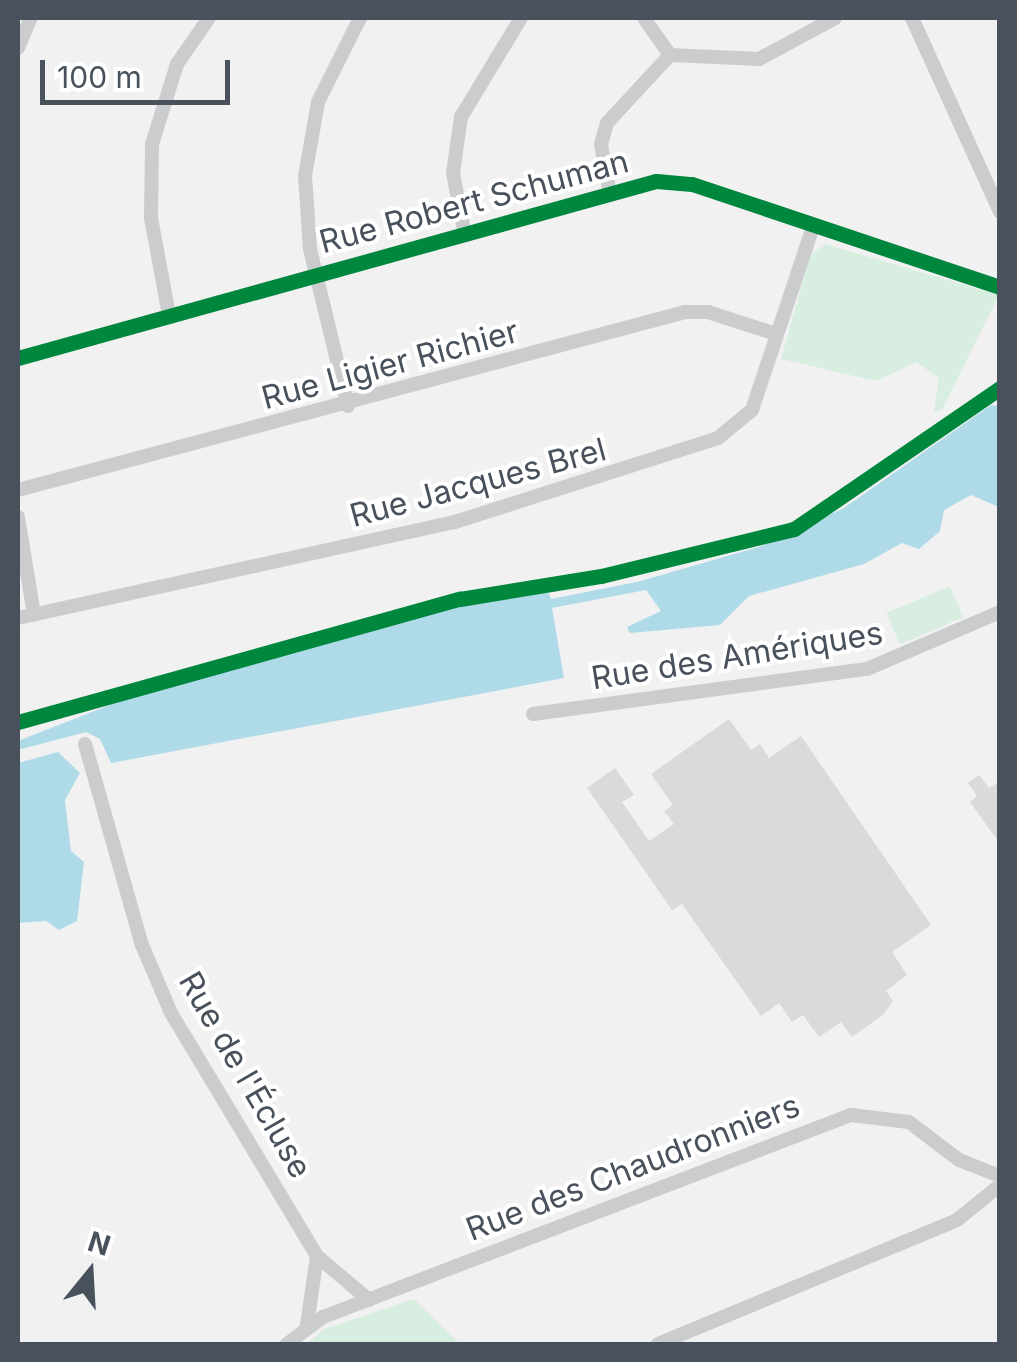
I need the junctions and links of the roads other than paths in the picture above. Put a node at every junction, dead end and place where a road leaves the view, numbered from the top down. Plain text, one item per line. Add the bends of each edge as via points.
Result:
1 (31, 18) edge
2 (209, 18) edge
3 (360, 18) edge
4 (522, 18) edge
5 (644, 18) edge
6 (834, 18) edge
7 (912, 18) edge
8 (18, 48) edge
9 (670, 55) junction
10 (610, 189) junction
11 (1000, 212) edge
12 (813, 228) junction
13 (464, 230) junction
14 (316, 274) junction
15 (1000, 287) edge
16 (169, 315) junction
17 (776, 334) junction
18 (18, 358) edge
19 (348, 406) junction
20 (18, 490) edge
21 (18, 517) edge
22 (1000, 612) edge
23 (34, 615) junction
24 (18, 618) edge
25 (533, 714) dead end
26 (86, 744) dead end
27 (998, 1182) edge
28 (317, 1256) junction
29 (369, 1300) junction
30 (307, 1324) junction
31 (287, 1344) edge
32 (658, 1344) edge

1 - 8 street
2 - 16 street via 178,64 152,144 151,218
3 - 14 street via 328,74 312,127 305,222
4 - 13 street via 461,117 453,173
5 - 9 street
6 - 9 street via 758,59
7 - 11 street
9 - 10 street via 607,123 601,144
10 - 12 street, Rue Robert Schuman via 692,184
10 - 13 street, Rue Robert Schuman
12 - 15 street, Rue Robert Schuman
12 - 17 street, Rue Jacques Brel
13 - 14 street, Rue Robert Schuman
14 - 16 street, Rue Robert Schuman
14 - 19 street
16 - 18 street, Rue Robert Schuman
17 - 19 street, Rue Ligier Richier via 708,312 684,312
17 - 23 street, Rue Jacques Brel via 752,410 718,438 454,522
19 - 20 street, Rue Ligier Richier
21 - 23 street
22 - 25 street, Rue des Amériques via 870,668
23 - 24 street, Rue Jacques Brel
26 - 28 street, Rue de l'Écluse via 142,945 171,1013
27 - 29 street, Rue des Chaudronniers via 908,1122 851,1116
27 - 32 street via 957,1220
28 - 29 street, Rue de l'Écluse
28 - 30 street
29 - 30 street, Rue des Chaudronniers
30 - 31 street, Rue des Chaudronniers

